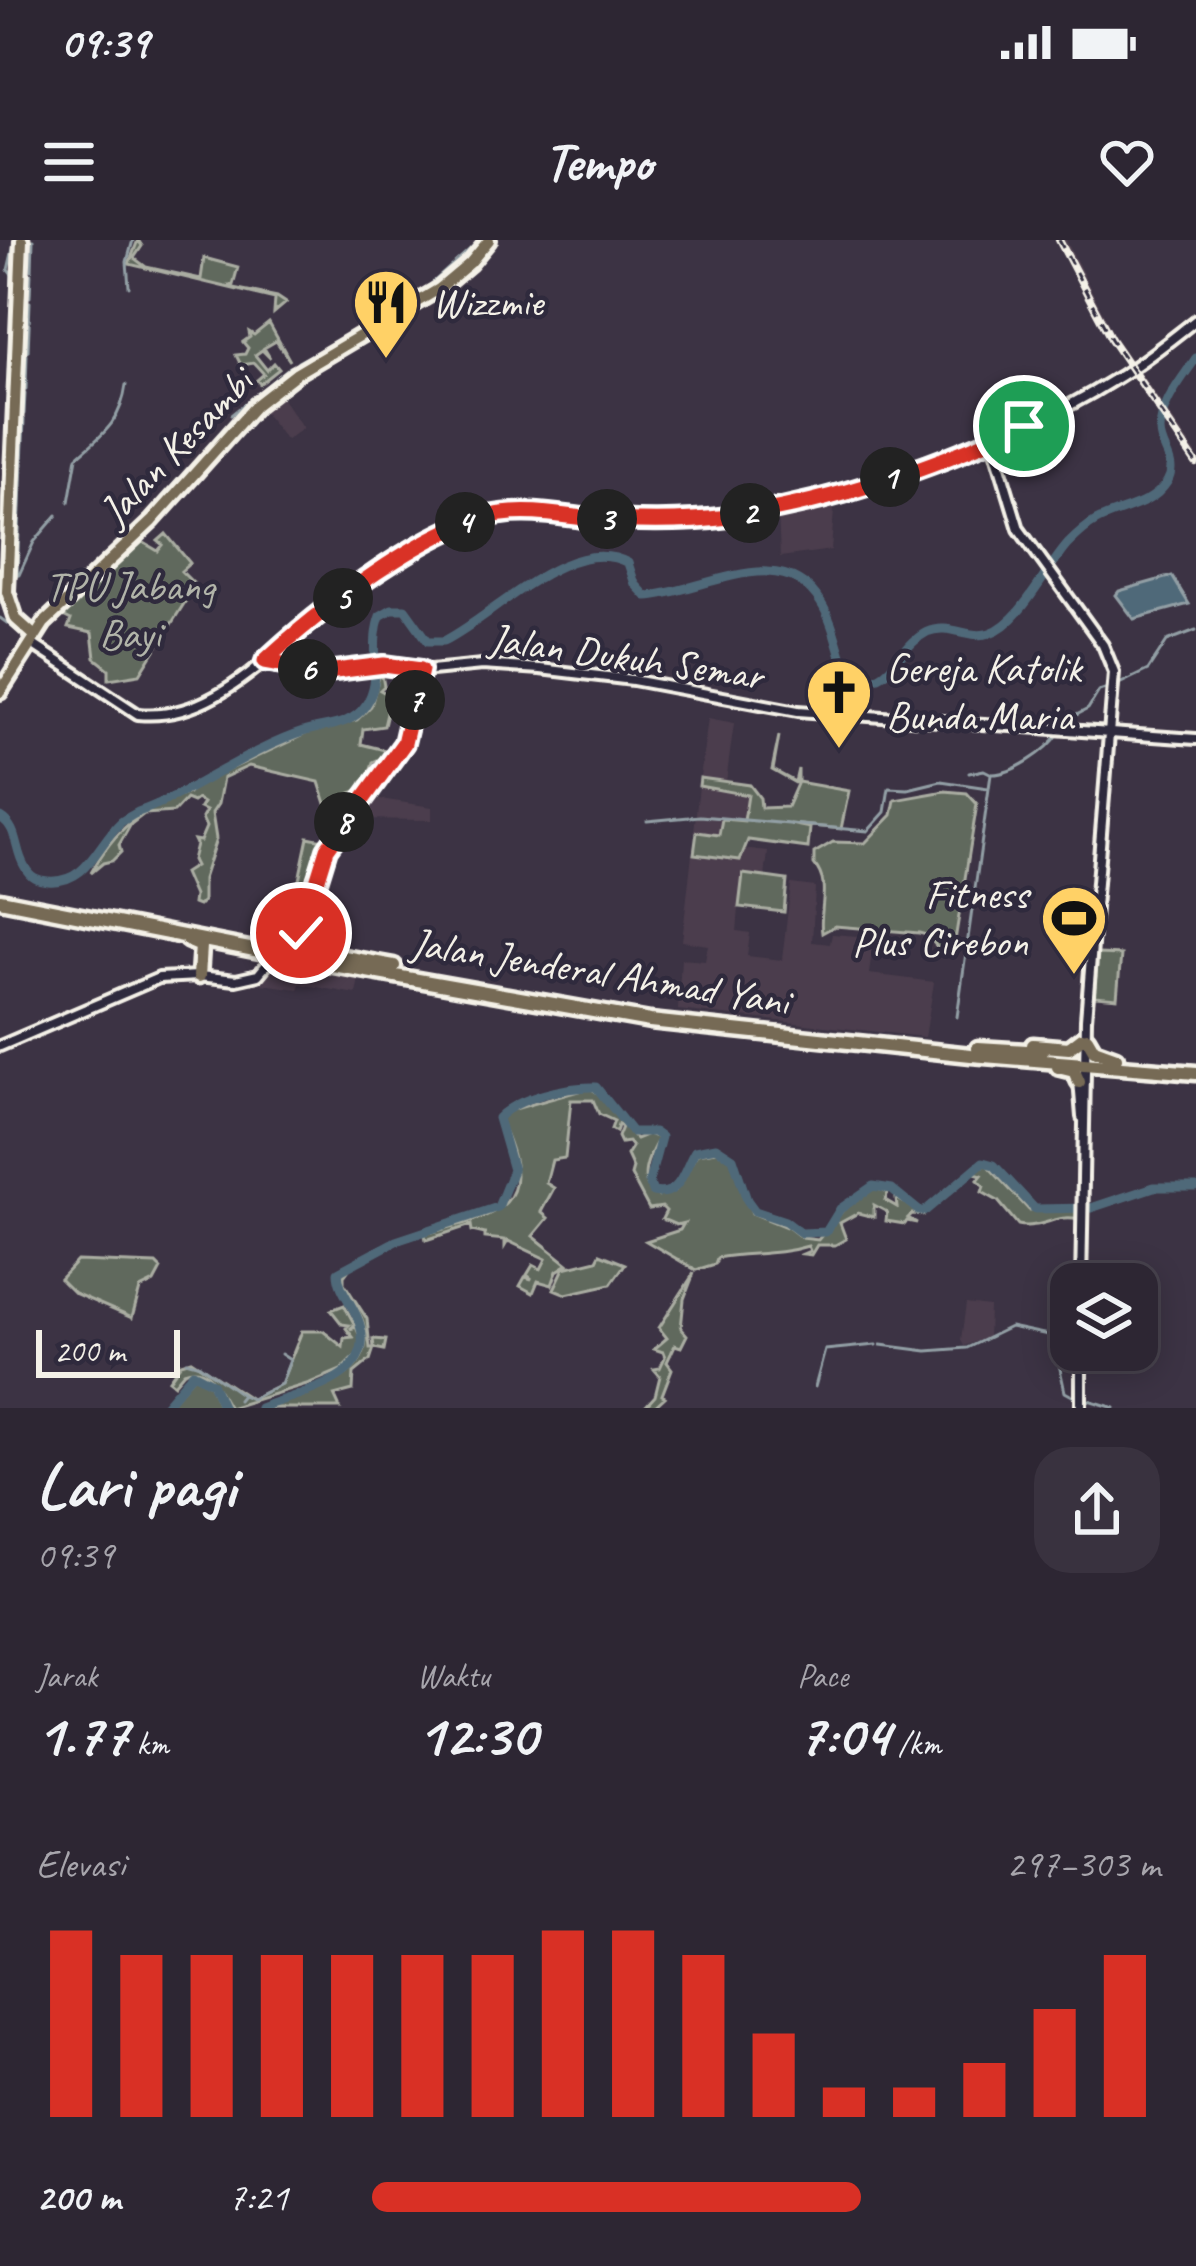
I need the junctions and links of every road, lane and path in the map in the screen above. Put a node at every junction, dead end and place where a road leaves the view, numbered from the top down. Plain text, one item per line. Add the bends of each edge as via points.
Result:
1 (25, 240) edge
2 (489, 240) edge
3 (1196, 320) edge
4 (992, 440) junction
5 (34, 636) junction
6 (265, 661) junction
7 (421, 670) junction
8 (0, 692) edge
9 (1110, 732) junction
10 (1196, 739) edge
11 (0, 896) edge
12 (150, 928) junction
13 (280, 949) junction
14 (199, 976) junction
15 (1084, 1038) junction
16 (0, 1046) edge
17 (996, 1049) junction
18 (1022, 1060) junction
19 (1083, 1060) junction
20 (1122, 1063) junction
21 (1196, 1069) edge
22 (1082, 1082) junction
23 (1082, 1263) edge

1 - 5 main road via 12,582 16,608
2 - 5 main road, Jalan Kesambi via 440,289 266,397
3 - 4 street via 1115,379
4 - 6 street via 850,490 730,517 636,521 535,512 471,520 347,595
4 - 9 street via 1010,508 1110,658
5 - 6 street via 113,700 146,715 204,702
5 - 8 main road, Jalan Kesambi
6 - 7 street, Jalan Dukuh Semar via 327,672
7 - 9 street, Jalan Dukuh Semar via 530,668 798,711
7 - 13 street via 404,743 327,849
9 - 10 street, Jalan Dukuh Semar
9 - 15 street
11 - 12 highway, Jalan Jenderal Ahmad Yani
11 - 13 highway, Jalan Jenderal Ahmad Yani
12 - 13 highway, Jalan Jenderal Ahmad Yani
12 - 14 highway via 200,944
13 - 14 street via 250,977
13 - 17 highway, Jalan Jenderal Ahmad Yani via 641,1011
13 - 18 highway, Jalan Jenderal Ahmad Yani via 650,1021
14 - 16 street via 155,980
15 - 17 highway via 1069,1048
15 - 19 street
15 - 20 highway
17 - 19 highway, Jalan Jenderal Ahmad Yani
18 - 19 highway, Jalan Jenderal Ahmad Yani
18 - 22 highway via 1068,1069
19 - 20 highway, Jalan Jenderal Ahmad Yani
19 - 22 street
20 - 21 highway, Jalan Jenderal Ahmad Yani
20 - 22 highway via 1118,1072 1094,1072
22 - 23 street

